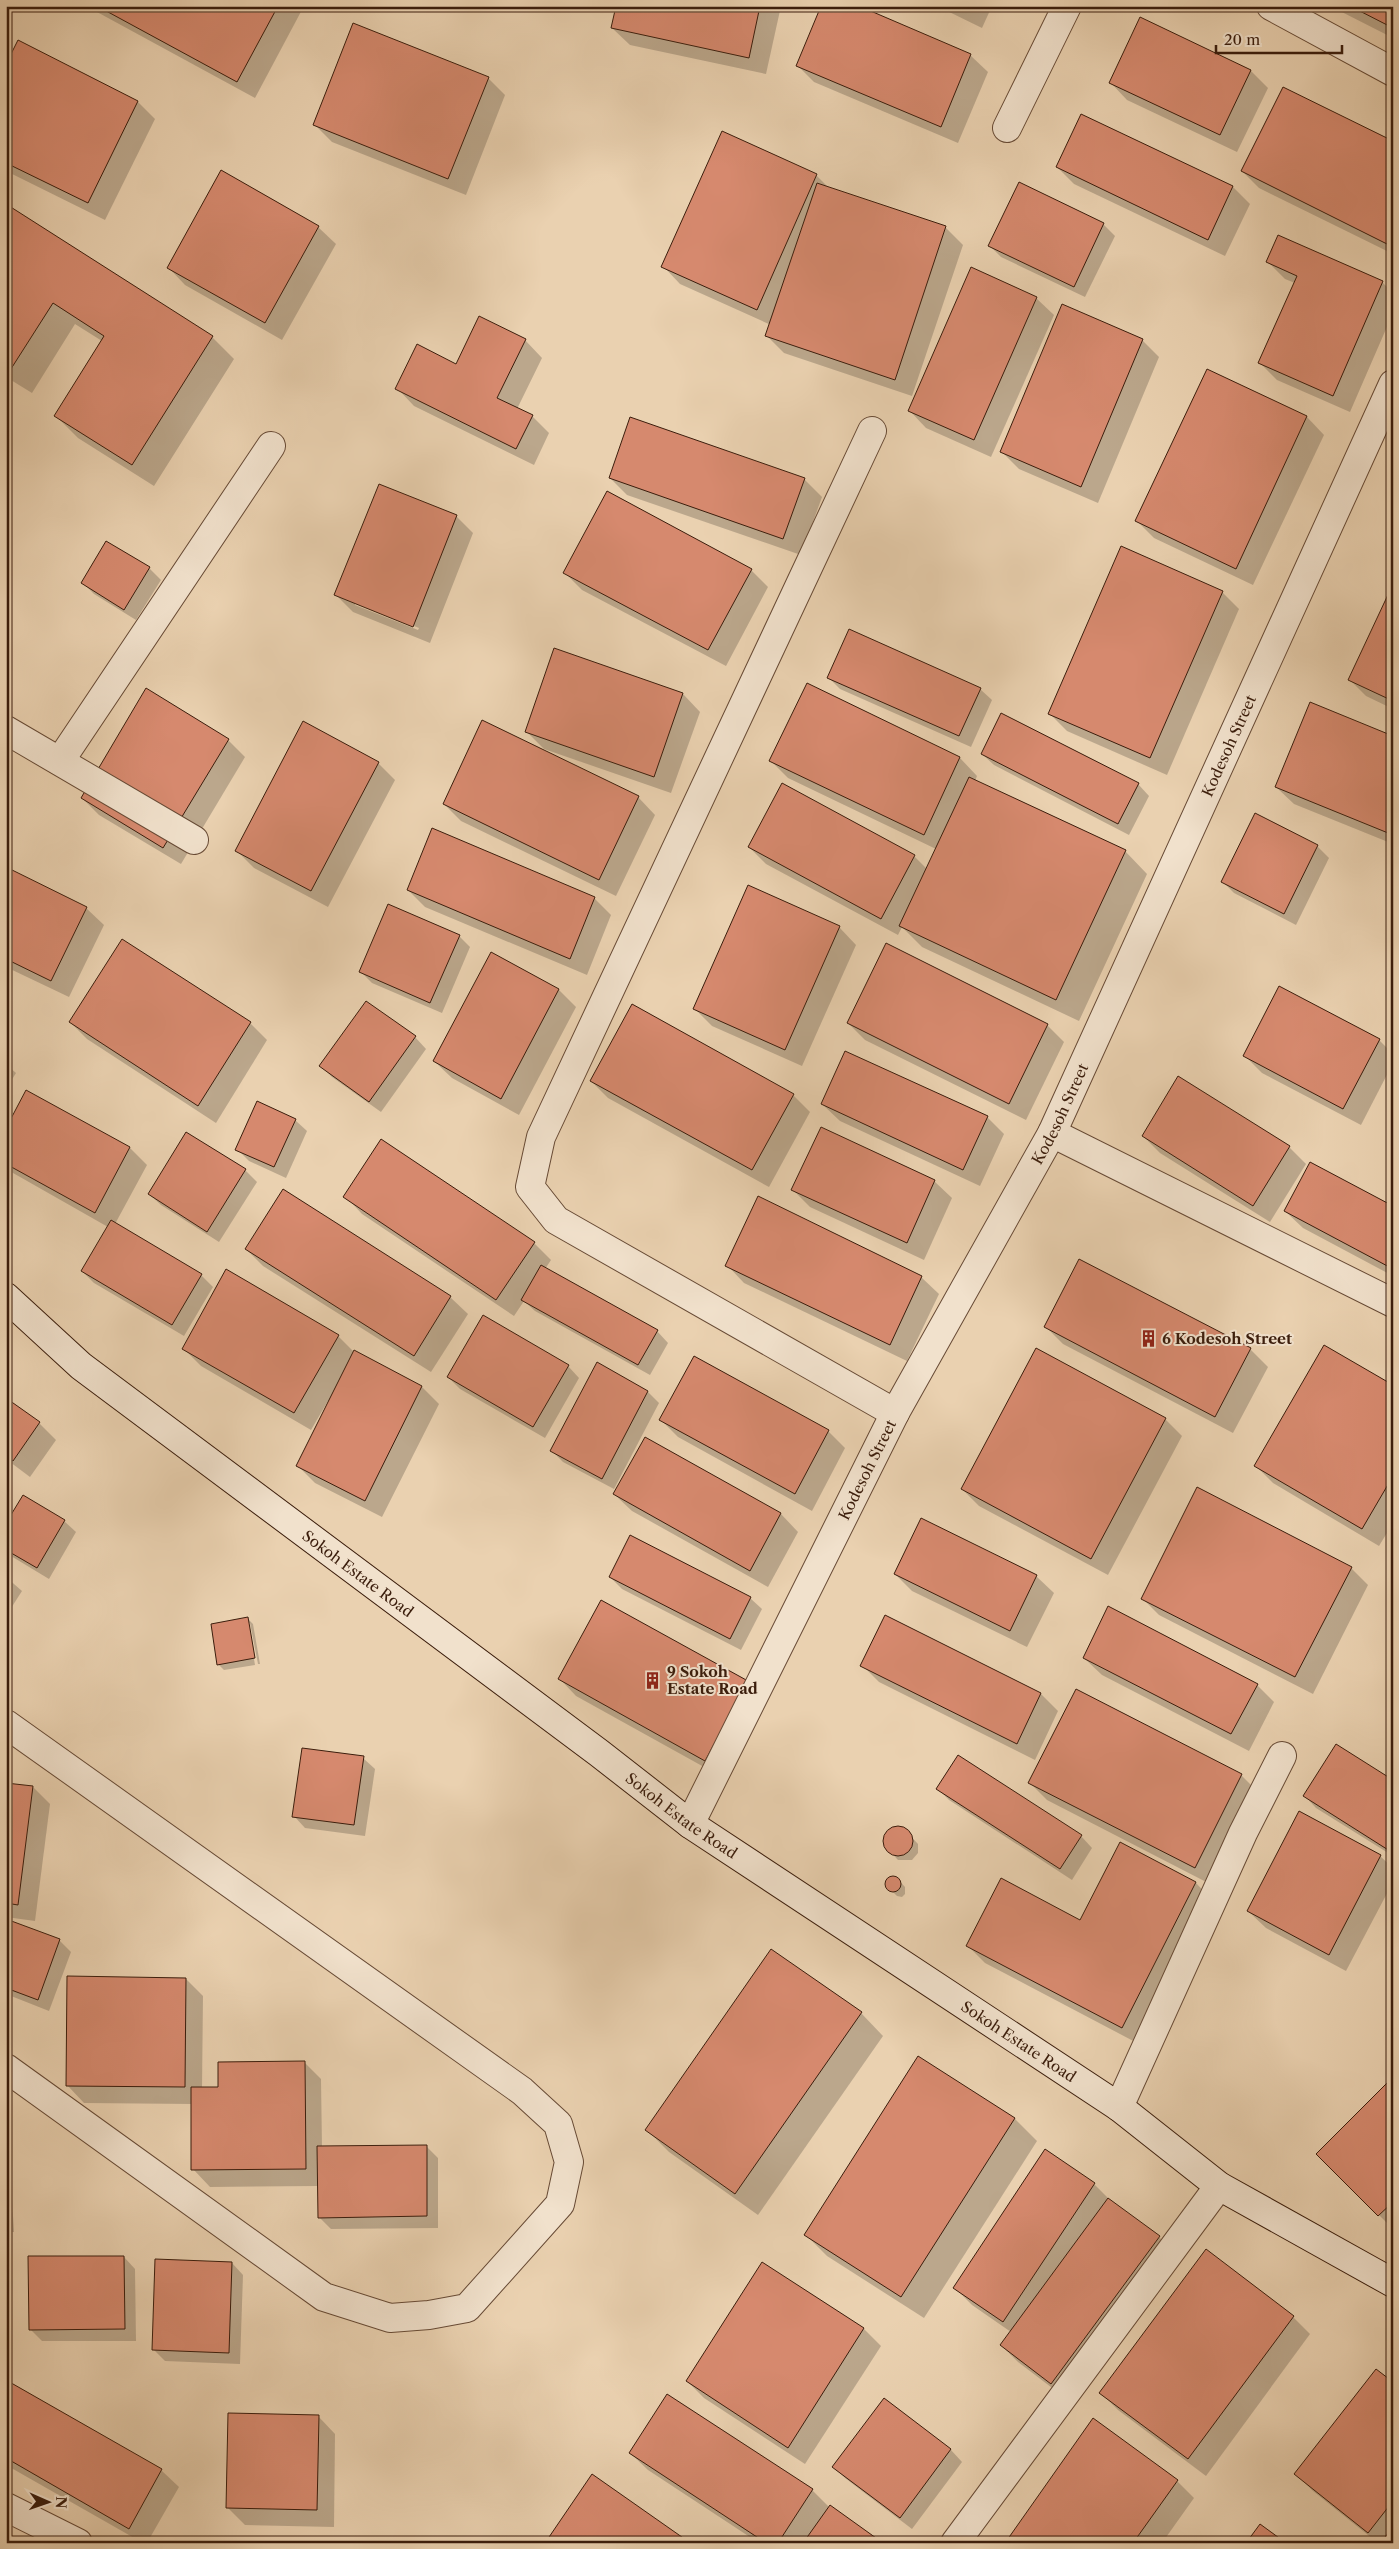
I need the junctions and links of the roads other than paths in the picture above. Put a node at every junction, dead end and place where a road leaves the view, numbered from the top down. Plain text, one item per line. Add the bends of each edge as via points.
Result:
1 (1067, 6) edge
2 (1271, 6) edge
3 (1393, 72) edge
4 (1007, 128) dead end
5 (1393, 384) edge
6 (872, 431) dead end
7 (271, 446) dead end
8 (6, 730) edge
9 (60, 761) junction
10 (194, 840) dead end
11 (1052, 1133) junction
12 (6, 1297) edge
13 (1393, 1303) edge
14 (895, 1413) junction
15 (6, 1724) edge
16 (1282, 1756) dead end
17 (690, 1824) junction
18 (6, 2068) edge
19 (1120, 2107) junction
20 (1219, 2186) junction
21 (1393, 2283) edge
22 (6, 2507) edge
23 (78, 2543) edge
24 (955, 2543) edge

1 - 4 street
2 - 3 street
5 - 11 street, Kodesoh Street
6 - 14 street via 541,1137 530,1187 556,1220
7 - 9 street
8 - 9 street
9 - 10 street
11 - 13 street
11 - 14 street, Kodesoh Street
12 - 17 street, Sokoh Estate Road via 81,1366
14 - 17 street, Kodesoh Street
15 - 18 street via 522,2091 558,2124 569,2162 560,2204 467,2308 390,2318 324,2297
16 - 19 street via 1243,1833
17 - 19 street, Sokoh Estate Road
19 - 20 street, Sokoh Estate Road
20 - 21 street, Sokoh Estate Road
20 - 24 street
22 - 23 street

